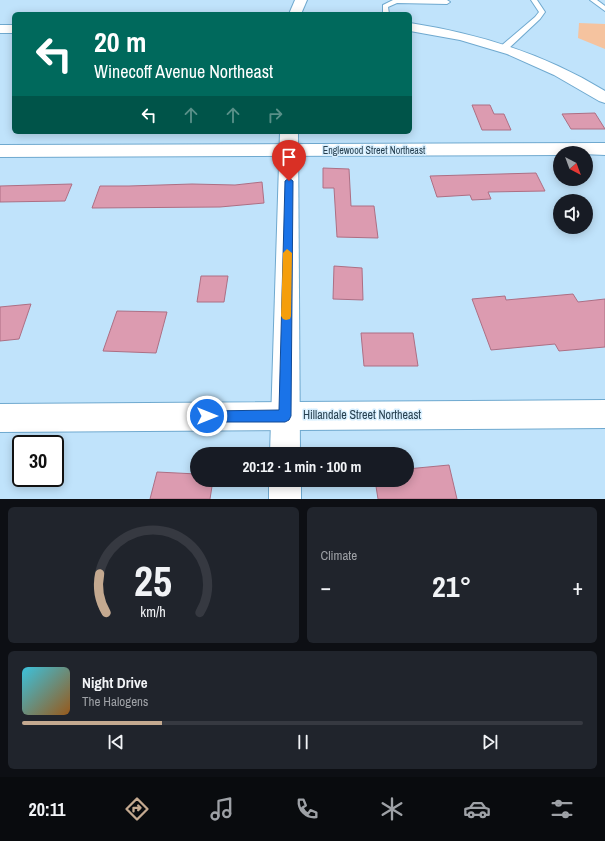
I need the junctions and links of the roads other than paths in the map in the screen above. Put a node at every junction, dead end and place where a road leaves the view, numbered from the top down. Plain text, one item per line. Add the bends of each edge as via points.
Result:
1 (301, 0) edge
2 (398, 0) edge
3 (410, 0) edge
4 (534, 0) edge
5 (593, 0) edge
6 (447, 2) dead end
7 (605, 9) edge
8 (296, 12) edge
9 (386, 12) edge
10 (412, 27) edge
11 (0, 29) edge
12 (12, 29) edge
13 (504, 48) junction
14 (605, 98) edge
15 (289, 141) edge
16 (605, 149) edge
17 (0, 151) edge
18 (605, 414) edge
19 (285, 416) junction
20 (0, 418) edge
21 (285, 447) edge
22 (285, 487) edge
23 (285, 499) edge

1 - 8 street
2 - 3 lane
2 - 9 lane via 385,6
3 - 6 lane
4 - 13 lane via 542,12
5 - 7 lane
10 - 13 street via 476,39
11 - 12 street
13 - 14 street via 570,76
15 - 16 street, Englewood Street Northeast
15 - 17 street, Englewood Street Northeast
15 - 19 street
18 - 19 street, Hillandale Street Northeast
19 - 20 street, Hillandale Street Northeast
19 - 21 street
22 - 23 street

